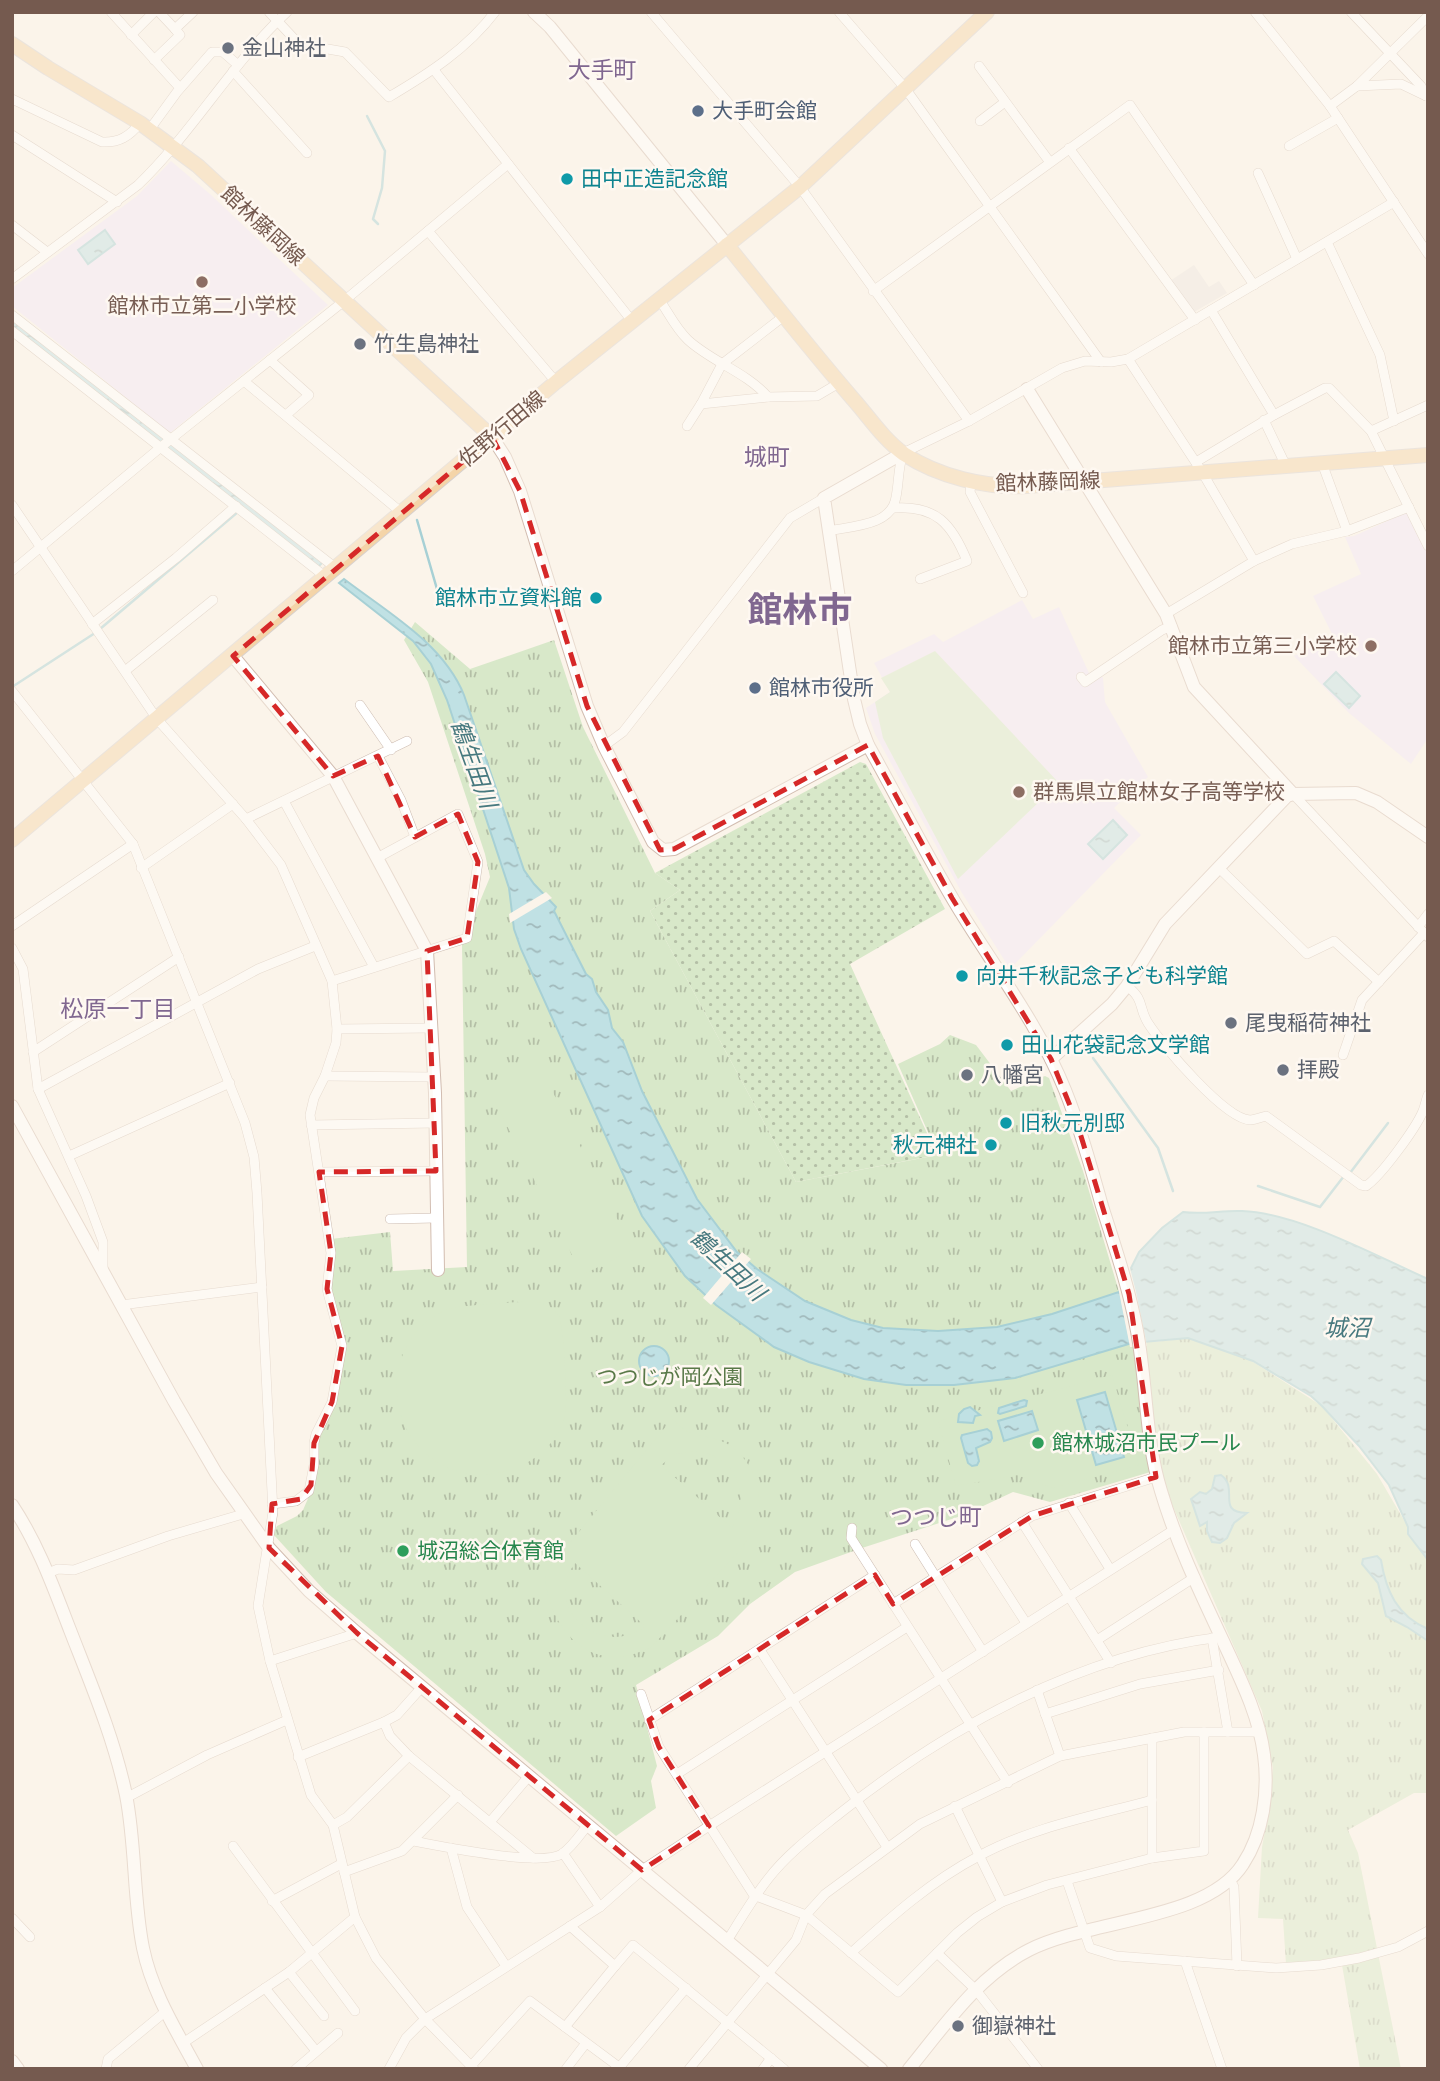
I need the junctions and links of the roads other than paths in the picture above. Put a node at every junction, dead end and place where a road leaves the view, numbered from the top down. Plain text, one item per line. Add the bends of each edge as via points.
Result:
1 (111, 12) edge
2 (154, 12) edge
3 (159, 12) edge
4 (193, 12) edge
5 (269, 12) edge
6 (287, 12) edge
7 (495, 12) edge
8 (651, 12) edge
9 (839, 12) edge
10 (987, 12) edge
11 (1255, 12) edge
12 (1351, 12) edge
13 (1424, 12) edge
14 (542, 14) edge
15 (1428, 16) edge
16 (277, 21) junction
17 (175, 29) junction
18 (131, 35) junction
19 (12, 44) edge
20 (1390, 52) junction
21 (154, 60) junction
22 (979, 66) dead end
23 (236, 68) junction
24 (434, 70) junction
25 (1357, 86) junction
26 (180, 88) junction
27 (905, 88) junction
28 (1427, 96) edge
29 (12, 99) edge
30 (1005, 102) junction
31 (1330, 106) junction
32 (1338, 118) junction
33 (980, 121) dead end
34 (145, 126) junction
35 (12, 135) edge
36 (173, 146) junction
37 (1289, 146) dead end
38 (1069, 148) junction
39 (307, 153) dead end
40 (1049, 161) junction
41 (508, 164) junction
42 (1258, 173) dead end
43 (800, 187) junction
44 (117, 202) junction
45 (1394, 202) junction
46 (990, 205) junction
47 (12, 225) edge
48 (428, 231) junction
49 (1327, 242) junction
50 (727, 245) junction
51 (47, 252) junction
52 (1428, 254) edge
53 (1297, 259) junction
54 (12, 279) edge
55 (1254, 285) junction
56 (873, 291) junction
57 (659, 299) junction
58 (344, 301) junction
59 (1211, 310) junction
60 (12, 315) edge
61 (784, 316) junction
62 (1195, 320) junction
63 (632, 321) junction
64 (12, 331) edge
65 (1128, 359) junction
66 (270, 360) junction
67 (1101, 362) junction
68 (722, 364) junction
69 (244, 381) junction
70 (556, 382) junction
71 (839, 383) junction
72 (1027, 388) junction
73 (768, 397) junction
74 (701, 404) junction
75 (1428, 405) edge
76 (286, 415) junction
77 (1274, 415) junction
78 (969, 421) junction
79 (1264, 421) junction
80 (1394, 421) junction
81 (687, 426) dead end
82 (1371, 431) junction
83 (492, 437) junction
84 (166, 443) junction
85 (903, 453) junction
86 (1428, 455) edge
87 (1384, 458) junction
88 (1322, 463) junction
89 (1286, 466) junction
90 (1199, 467) junction
91 (971, 481) junction
92 (1085, 481) junction
93 (824, 498) junction
94 (12, 505) edge
95 (236, 506) junction
96 (1409, 507) junction
97 (894, 508) junction
98 (402, 513) junction
99 (828, 531) junction
100 (1347, 531) junction
101 (1428, 546) edge
102 (41, 547) junction
103 (1254, 561) junction
104 (12, 571) edge
105 (332, 573) junction
106 (920, 579) dead end
107 (1023, 593) dead end
108 (213, 600) dead end
109 (1169, 620) junction
110 (92, 624) junction
111 (233, 656) junction
112 (125, 671) junction
113 (1081, 677) dead end
114 (12, 691) edge
115 (360, 705) dead end
116 (157, 719) junction
117 (407, 741) dead end
118 (868, 745) junction
119 (604, 746) junction
120 (391, 750) junction
121 (377, 757) junction
122 (333, 776) junction
123 (83, 780) junction
124 (1293, 794) junction
125 (285, 801) junction
126 (233, 804) junction
127 (246, 819) junction
128 (415, 837) junction
129 (1428, 838) edge
130 (12, 840) edge
131 (133, 844) junction
132 (377, 859) junction
133 (1218, 867) junction
134 (141, 868) junction
135 (1428, 914) edge
136 (12, 926) edge
137 (1423, 933) edge
138 (315, 946) junction
139 (12, 948) edge
140 (427, 951) junction
141 (179, 957) junction
142 (374, 967) junction
143 (332, 981) junction
144 (1379, 982) junction
145 (1127, 986) junction
146 (198, 1002) junction
147 (432, 1028) junction
148 (337, 1029) junction
149 (33, 1052) junction
150 (1343, 1055) dead end
151 (1051, 1059) junction
152 (325, 1076) junction
153 (434, 1077) junction
154 (230, 1083) junction
155 (38, 1088) junction
156 (1428, 1095) edge
157 (12, 1105) edge
158 (435, 1123) junction
159 (311, 1125) junction
160 (69, 1156) junction
161 (436, 1171) junction
162 (319, 1172) junction
163 (436, 1218) junction
164 (390, 1219) dead end
165 (103, 1270) junction
166 (438, 1270) dead end
167 (262, 1287) junction
168 (121, 1306) junction
169 (1156, 1476) junction
170 (1069, 1503) junction
171 (272, 1504) junction
172 (12, 1505) edge
173 (243, 1514) junction
174 (1021, 1522) junction
175 (852, 1528) dead end
176 (1174, 1529) junction
177 (915, 1544) dead end
178 (269, 1548) junction
179 (979, 1549) junction
180 (1110, 1569) junction
181 (48, 1573) junction
182 (875, 1575) junction
183 (936, 1577) junction
184 (1195, 1577) junction
185 (1069, 1595) junction
186 (893, 1604) junction
187 (1026, 1623) junction
188 (907, 1627) junction
189 (357, 1633) junction
190 (1217, 1638) junction
191 (1097, 1640) junction
192 (760, 1650) junction
193 (983, 1651) junction
194 (270, 1661) junction
195 (1111, 1663) junction
196 (1219, 1670) junction
197 (941, 1678) junction
198 (422, 1687) junction
199 (1037, 1690) junction
200 (641, 1694) dead end
201 (792, 1700) junction
202 (1045, 1714) junction
203 (287, 1720) junction
204 (649, 1720) junction
205 (384, 1722) junction
206 (971, 1725) junction
207 (1204, 1732) junction
208 (1228, 1732) junction
209 (1260, 1732) junction
210 (1152, 1738) junction
211 (825, 1751) junction
212 (409, 1756) junction
213 (1060, 1756) junction
214 (298, 1757) junction
215 (677, 1774) junction
216 (529, 1776) junction
217 (1008, 1783) junction
218 (458, 1795) junction
219 (127, 1798) junction
220 (856, 1800) junction
221 (1152, 1800) junction
222 (955, 1806) junction
223 (490, 1822) junction
224 (332, 1825) junction
225 (587, 1826) junction
226 (709, 1826) junction
227 (412, 1840) junction
228 (233, 1846) dead end
229 (887, 1847) junction
230 (451, 1848) junction
231 (563, 1853) junction
232 (979, 1855) junction
233 (533, 1858) junction
234 (1152, 1858) junction
235 (343, 1868) junction
236 (642, 1870) junction
237 (1067, 1881) junction
238 (1231, 1881) junction
239 (756, 1896) junction
240 (272, 1900) junction
241 (1002, 1902) junction
242 (600, 1907) junction
243 (806, 1915) junction
244 (355, 1917) junction
245 (12, 1918) edge
246 (570, 1926) junction
247 (1083, 1931) junction
248 (1428, 1931) edge
249 (30, 1937) dead end
250 (727, 1941) junction
251 (313, 1952) junction
252 (851, 1953) junction
253 (937, 1953) junction
254 (1185, 1961) junction
255 (506, 1966) junction
256 (615, 1966) junction
257 (1237, 1966) junction
258 (289, 1972) junction
259 (767, 1975) junction
260 (265, 1988) junction
261 (686, 1988) junction
262 (976, 1990) junction
263 (166, 2011) junction
264 (355, 2011) dead end
265 (324, 2016) dead end
266 (425, 2019) junction
267 (727, 2022) junction
268 (565, 2027) junction
269 (338, 2033) dead end
270 (183, 2043) junction
271 (586, 2043) junction
272 (316, 2051) junction
273 (771, 2058) junction
274 (12, 2061) edge
275 (472, 2067) edge
276 (618, 2068) edge
277 (18, 2069) edge
278 (106, 2069) edge
279 (197, 2069) edge
280 (296, 2069) edge
281 (389, 2069) edge
282 (566, 2069) edge
283 (689, 2069) edge
284 (763, 2069) edge
285 (784, 2069) edge
286 (881, 2069) edge
287 (909, 2069) edge
288 (1038, 2069) edge
289 (1222, 2069) edge

1 - 18 street
2 - 18 street
3 - 17 street
4 - 17 street
5 - 16 street
6 - 16 street
7 - 24 street
8 - 43 street
9 - 27 street
10 - 27 main road, 佐野行田線
11 - 31 street
12 - 20 street
13 - 15 street
14 - 50 street
15 - 20 street
16 - 23 street
16 - 24 street via 299,44 345,52 389,97
17 - 21 street via 180,35
18 - 21 street
19 - 34 main road, 館林藤岡線
20 - 25 street
20 - 28 street
21 - 26 street
22 - 30 street
23 - 26 street via 223,52 212,52
23 - 36 street
23 - 39 street
24 - 41 street
25 - 28 street via 1401,84
25 - 31 street
26 - 34 street
27 - 43 main road, 佐野行田線
27 - 46 street
29 - 34 street via 102,142 130,136
30 - 33 street
30 - 40 street
31 - 32 street
32 - 37 street
32 - 45 street
34 - 36 main road, 館林藤岡線
35 - 44 street
36 - 44 street
36 - 58 main road, 館林藤岡線
38 - 40 street
38 - 55 street via 1130,105
38 - 62 street
40 - 46 street
41 - 48 street
41 - 63 street
42 - 53 street
43 - 50 main road, 佐野行田線
43 - 56 street
44 - 51 street
45 - 49 street
45 - 52 street
46 - 56 street
46 - 67 street
47 - 51 street
48 - 58 street
48 - 70 street
49 - 53 street
49 - 80 street via 1380,355
50 - 57 main road, 佐野行田線
50 - 61 main road, 館林藤岡線
51 - 54 street
53 - 55 street
55 - 59 street
56 - 78 street
57 - 63 main road, 佐野行田線
57 - 68 street via 686,339
58 - 66 street
58 - 83 main road, 館林藤岡線
59 - 62 street
59 - 77 street
60 - 84 street
61 - 68 street
61 - 71 main road, 館林藤岡線
62 - 65 street
63 - 70 main road, 佐野行田線
64 - 84 street
65 - 67 street
65 - 90 street
66 - 69 street
66 - 76 street via 309,395
67 - 72 street via 1075,362
68 - 73 street
68 - 74 street
69 - 76 street
69 - 84 street
70 - 83 main road, 佐野行田線
71 - 73 street via 817,396
71 - 85 main road, 館林藤岡線
72 - 78 street
72 - 92 street
73 - 74 street
74 - 81 street
75 - 80 street
76 - 98 street
77 - 79 street
77 - 82 street via 1329,388
78 - 85 street
79 - 89 street
79 - 90 street
80 - 82 street
82 - 87 street
83 - 98 main road, 佐野行田線
83 - 119 street via 520,491 583,694
84 - 95 street
84 - 102 street
84 - 105 street
85 - 91 main road, 館林藤岡線
85 - 93 street
85 - 97 street
86 - 87 main road, 館林藤岡線
87 - 88 main road, 館林藤岡線
87 - 96 street
88 - 89 main road, 館林藤岡線
88 - 100 street
89 - 90 main road, 館林藤岡線
90 - 92 main road, 館林藤岡線
90 - 103 street
91 - 92 main road, 館林藤岡線 via 1004,487
91 - 107 street via 970,492
92 - 109 street
93 - 99 street
93 - 119 street via 790,518 623,732
94 - 102 street
95 - 105 street
95 - 110 street
96 - 100 street
96 - 101 street
97 - 99 street via 878,520
97 - 106 street via 910,507 935,515 951,528 967,561
98 - 105 main road, 佐野行田線
99 - 118 street via 854,699
100 - 103 street via 1292,544
102 - 104 street
102 - 110 street
103 - 109 street
105 - 111 main road, 佐野行田線
108 - 112 street
109 - 113 street via 1162,630 1085,682
109 - 124 street via 1194,687
110 - 112 street
111 - 116 main road, 佐野行田線
111 - 122 street
112 - 116 street
114 - 123 street
115 - 120 street
116 - 123 main road, 佐野行田線
116 - 126 street
117 - 120 street
118 - 119 street via 669,851 653,842
118 - 151 street via 952,898
120 - 121 street
121 - 122 street
121 - 128 street
122 - 125 street
122 - 132 street
123 - 130 main road, 佐野行田線
123 - 131 street
124 - 129 street via 1356,793
124 - 133 street
124 - 137 street
125 - 127 street
125 - 142 street
126 - 127 street
126 - 134 street
127 - 138 street via 281,865
128 - 132 street
128 - 140 street via 458,814 478,862 467,938
131 - 134 street
131 - 136 street
132 - 140 street
133 - 144 street via 1307,954 1334,941
133 - 145 street via 1165,924
134 - 141 street
135 - 137 street
137 - 144 street
138 - 143 street
138 - 146 street via 258,969
139 - 149 street via 23,969
140 - 142 street
140 - 147 street
141 - 146 street
141 - 149 street
142 - 143 street
143 - 148 street
144 - 150 street via 1362,1000
145 - 151 street
145 - 156 street via 1137,994 1146,1020 1161,1041 1229,1112 1250,1120 1266,1116 1361,1185 1371,1183 1392,1158 1423,1111
146 - 154 street
146 - 155 street
147 - 148 street
147 - 153 street
148 - 152 street
149 - 155 street
151 - 169 street via 1077,1123 1137,1332
152 - 153 street
152 - 159 street via 314,1098
153 - 158 street
154 - 160 street
154 - 167 street via 254,1157
155 - 160 street
157 - 165 street
158 - 159 street
158 - 161 street
159 - 162 street
160 - 165 street via 103,1242
161 - 162 street
161 - 163 street
162 - 171 street via 331,1253 327,1289 342,1346 332,1402 314,1443 309,1490 296,1501
163 - 164 street
163 - 166 street
165 - 168 street
167 - 168 street
167 - 171 street
168 - 173 street
169 - 170 street
169 - 176 street
170 - 174 street
170 - 180 street
171 - 178 street
172 - 181 street
173 - 178 street
173 - 181 street via 74,1570
174 - 179 street
174 - 185 street
175 - 182 street via 851,1538
176 - 180 street
176 - 184 street
177 - 183 street
178 - 189 street
178 - 194 street via 258,1606
179 - 183 street
179 - 187 street
180 - 185 street
181 - 219 street via 102,1714
182 - 186 street
182 - 192 street
183 - 186 street
183 - 193 street
184 - 190 street
184 - 191 street
185 - 187 street
185 - 191 street
186 - 188 street
187 - 193 street
188 - 197 street
188 - 201 street
189 - 194 street
189 - 198 street
190 - 195 street via 1157,1648
190 - 196 street
190 - 209 street via 1246,1691
191 - 195 street
192 - 201 street
192 - 204 street
193 - 197 street
194 - 203 street
195 - 199 street
196 - 202 street via 1140,1684
196 - 208 street
197 - 206 street
197 - 211 street
198 - 205 street via 397,1715
198 - 216 street
199 - 202 street
199 - 206 street
200 - 204 street
201 - 211 street
201 - 215 street
202 - 213 street
203 - 214 street
203 - 219 street
204 - 215 street
205 - 212 street
205 - 214 street
206 - 217 street
206 - 220 street
207 - 208 street
207 - 210 street
207 - 234 street via 1204,1852
208 - 209 street
209 - 238 street via 1266,1777 1262,1816 1253,1848
210 - 213 street
210 - 221 street
211 - 220 street
211 - 226 street
212 - 218 street
212 - 224 street via 347,1817
213 - 217 street
214 - 224 street via 311,1795
215 - 226 street
216 - 223 street
216 - 225 street
217 - 222 street
218 - 223 street
218 - 227 street
219 - 263 street via 143,1950
220 - 229 street
220 - 239 street via 806,1841
221 - 232 street via 1058,1825
221 - 234 street
222 - 229 street
222 - 232 street
223 - 233 street
224 - 235 street
225 - 231 street
225 - 236 street
226 - 236 street
226 - 239 street
227 - 230 street
227 - 235 street via 402,1850
228 - 240 street
229 - 243 street via 825,1894
230 - 233 street
230 - 255 street via 467,1907
231 - 233 street
231 - 242 street
232 - 241 street
232 - 252 street via 917,1896
234 - 237 street
235 - 240 street
235 - 244 street
236 - 242 street
236 - 250 street
237 - 241 street
237 - 247 street
238 - 247 street via 1211,1895 1178,1907
238 - 257 street
239 - 243 street
239 - 250 street
240 - 251 street
241 - 253 street via 977,1917
242 - 246 street
243 - 252 street
243 - 259 street via 796,1940
244 - 251 street
244 - 266 street via 376,1958
245 - 249 street
246 - 255 street
246 - 256 street
247 - 254 street via 1090,1948 1116,1956
247 - 262 street via 1027,1951
248 - 257 street via 1398,1947 1321,1965
250 - 259 street
251 - 258 street
251 - 264 street
252 - 253 street via 898,1993
253 - 262 street
254 - 257 street
254 - 289 street
255 - 266 street
256 - 261 street via 634,1945
256 - 268 street
258 - 260 street
258 - 265 street
259 - 267 street
259 - 286 street
260 - 270 street
260 - 272 street
261 - 267 street
261 - 276 street
262 - 287 street
262 - 288 street
263 - 270 street
263 - 278 street via 107,2059
266 - 275 street
266 - 281 street via 406,2038
267 - 273 street
267 - 283 street
268 - 271 street
268 - 275 street via 530,2001
269 - 272 street
270 - 279 street
271 - 276 street
271 - 282 street
272 - 280 street
273 - 284 street
273 - 285 street
274 - 277 street

